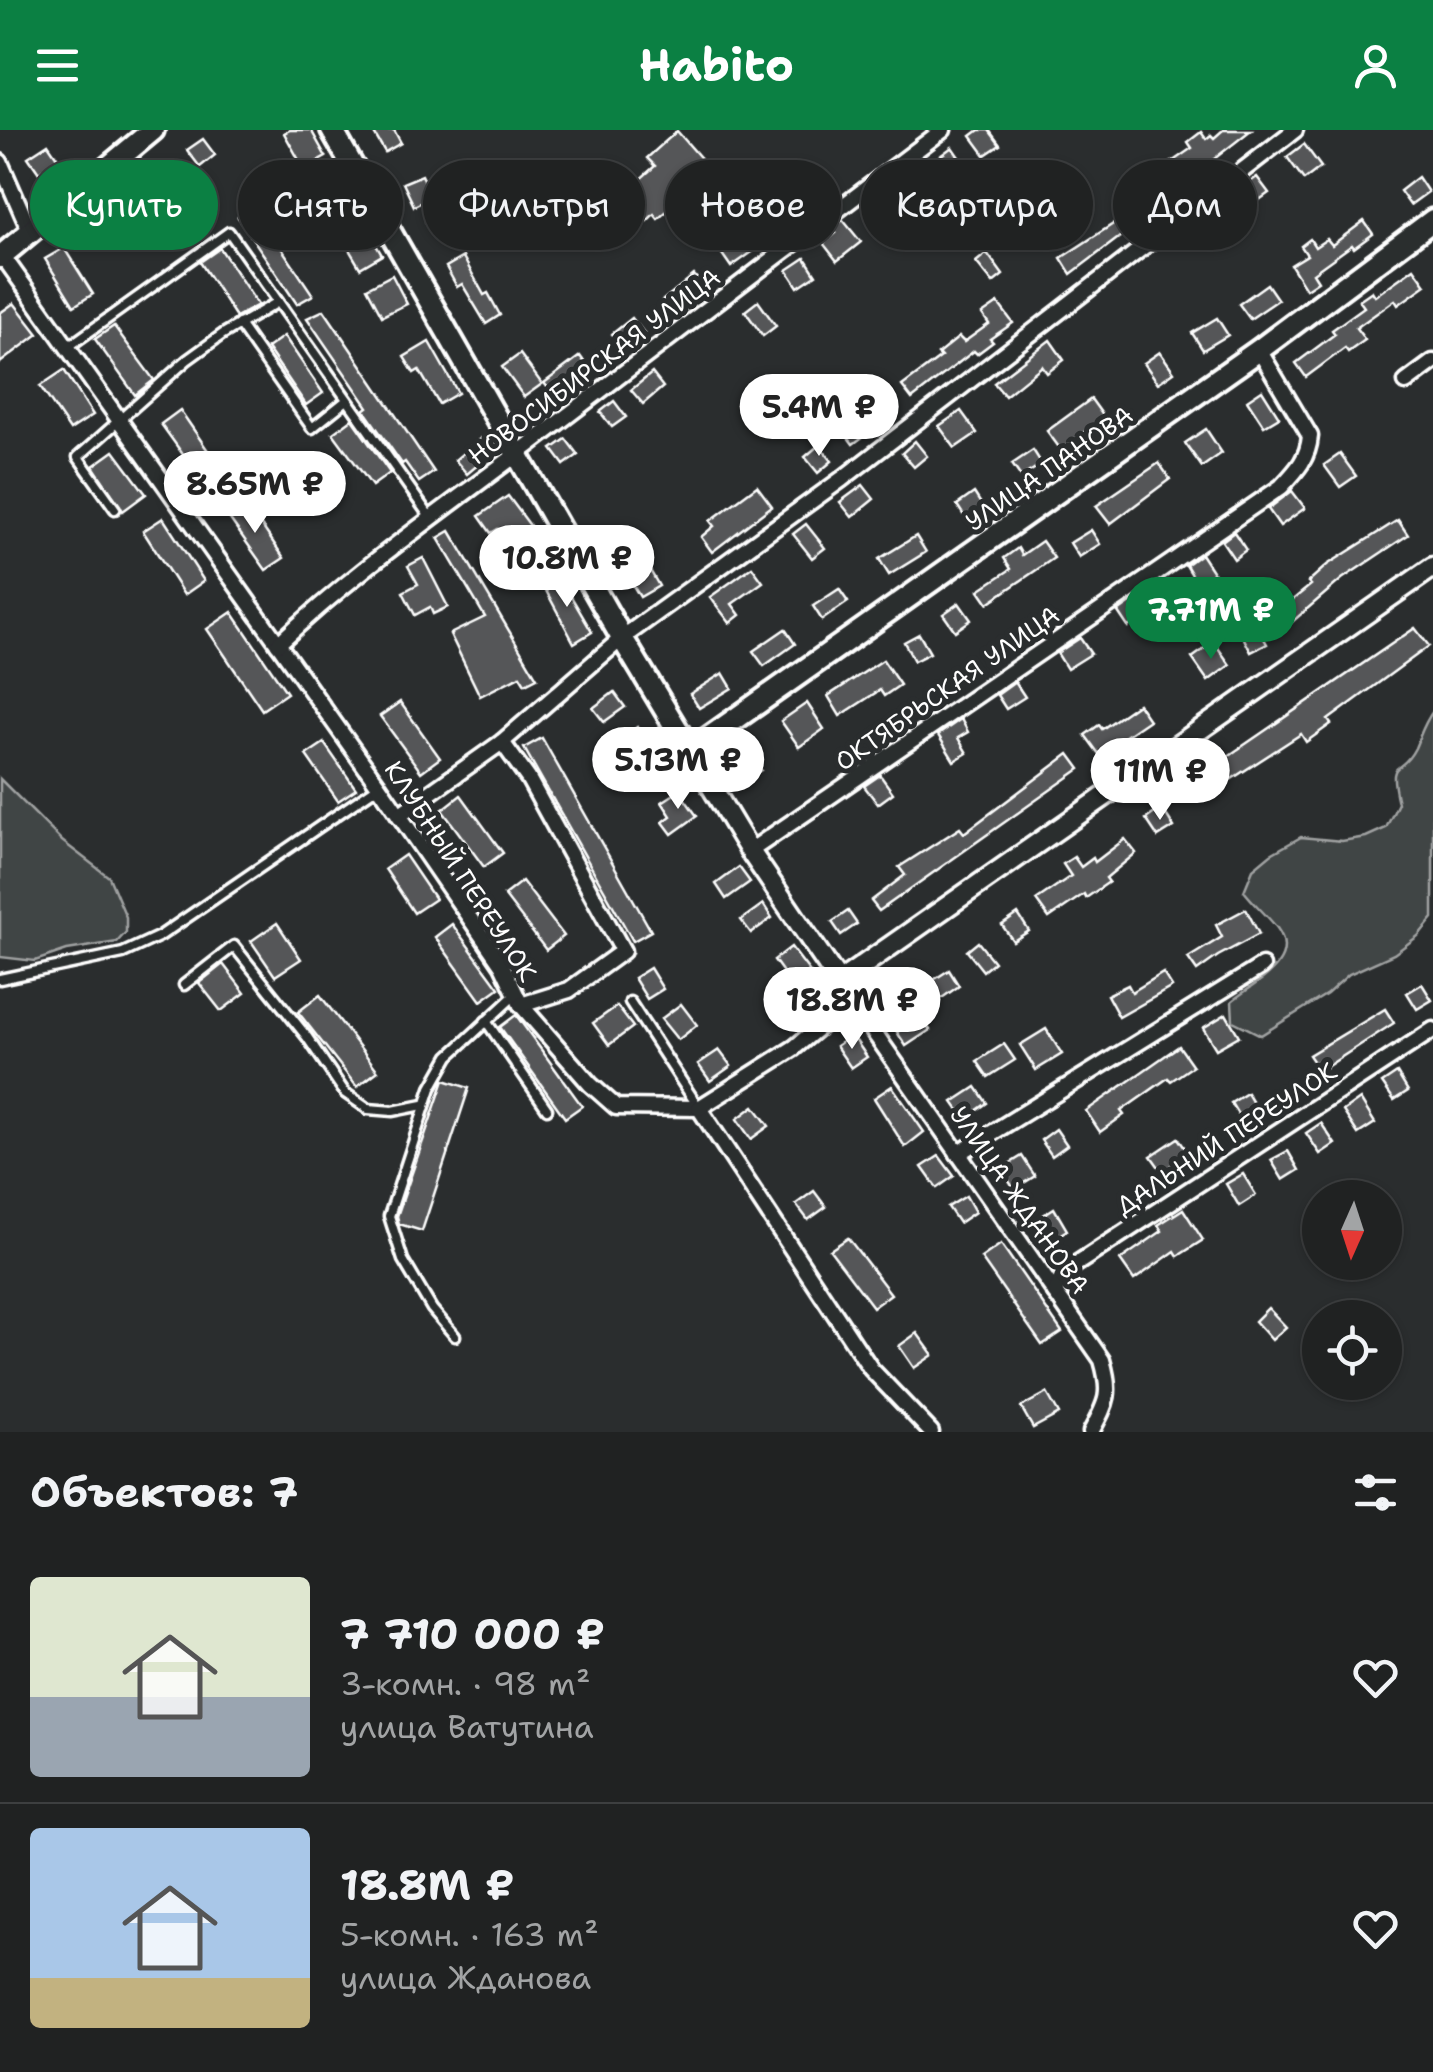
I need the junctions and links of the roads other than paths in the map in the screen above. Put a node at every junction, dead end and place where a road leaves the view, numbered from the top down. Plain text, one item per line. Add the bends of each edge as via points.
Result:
1 (153, 130) edge
2 (332, 130) edge
3 (943, 130) edge
4 (1294, 130) edge
5 (116, 160) edge
6 (0, 162) edge
7 (1433, 220) edge
8 (30, 230) joint
9 (1, 256) edge
10 (278, 302) junction
11 (240, 324) junction
12 (68, 347) junction
13 (1259, 350) junction
14 (1433, 362) edge
15 (1406, 382) dead end
16 (347, 400) junction
17 (121, 422) junction
18 (518, 454) junction
19 (114, 509) dead end
20 (430, 518) junction
21 (1433, 568) edge
22 (622, 638) junction
23 (278, 644) junction
24 (502, 742) junction
25 (690, 751) junction
26 (379, 786) junction
27 (399, 816) junction
28 (750, 851) junction
29 (1262, 966) dead end
30 (0, 979) edge
31 (839, 982) junction
32 (184, 984) dead end
33 (518, 1000) junction
34 (850, 1001) junction
35 (630, 1002) dead end
36 (486, 1021) junction
37 (1433, 1030) edge
38 (423, 1105) junction
39 (699, 1108) junction
40 (547, 1109) dead end
41 (958, 1154) junction
42 (1034, 1265) junction
43 (1064, 1272) junction
44 (1055, 1293) junction
45 (455, 1336) dead end
46 (931, 1432) edge
47 (1091, 1432) edge

1 - 5 main road
2 - 18 main road, УЛИЦА ЖДАНОВА
3 - 18 street, НОВОСИБИРСКАЯ УЛИЦА
4 - 22 street via 842,480
6 - 8 street
7 - 13 main road, УЛИЦА ПАНОВА
8 - 9 main road
9 - 12 street, КЛУБНЫЙ ПЕРЕУЛОК
10 - 11 lane
10 - 12 lane via 229,232
10 - 16 lane
11 - 16 lane via 312,428
11 - 17 lane via 187,360
12 - 17 street, КЛУБНЫЙ ПЕРЕУЛОК
13 - 25 main road, УЛИЦА ПАНОВА
13 - 28 street, ОКТЯБРЬСКАЯ УЛИЦА via 1310,436 1300,468 1282,486
14 - 15 street
16 - 20 lane
17 - 19 lane via 78,457
17 - 23 street, КЛУБНЫЙ ПЕРЕУЛОК
18 - 20 street, НОВОСИБИРСКАЯ УЛИЦА
18 - 22 main road, УЛИЦА ЖДАНОВА
20 - 23 street, НОВОСИБИРСКАЯ УЛИЦА
21 - 31 street
22 - 24 street
22 - 25 main road, УЛИЦА ЖДАНОВА
23 - 26 street, КЛУБНЫЙ ПЕРЕУЛОК
24 - 27 street
24 - 33 street via 623,950 569,990
25 - 28 street, УЛИЦА ЖДАНОВА
26 - 27 street, КЛУБНЫЙ ПЕРЕУЛОК
26 - 30 lane via 160,936 123,953
27 - 33 street, КЛУБНЫЙ ПЕРЕУЛОК via 502,965
28 - 31 street, УЛИЦА ЖДАНОВА
29 - 41 street
31 - 34 street, УЛИЦА ЖДАНОВА
32 - 38 lane via 234,946 346,1093 368,1110
33 - 36 lane
33 - 39 street, КЛУБНЫЙ ПЕРЕУЛОК via 616,1107
34 - 39 street via 794,1048
34 - 41 street, УЛИЦА ЖДАНОВА
35 - 39 lane
36 - 38 lane via 449,1056
36 - 40 lane
37 - 43 street, ДАЛЬНИЙ ПЕРЕУЛОК
38 - 45 lane via 389,1216 403,1260
39 - 46 street via 871,1369
41 - 42 street, УЛИЦА ЖДАНОВА
42 - 43 street
42 - 44 street, УЛИЦА ЖДАНОВА
43 - 44 street
44 - 47 street, УЛИЦА ЖДАНОВА via 1102,1360 1108,1380 1108,1400

